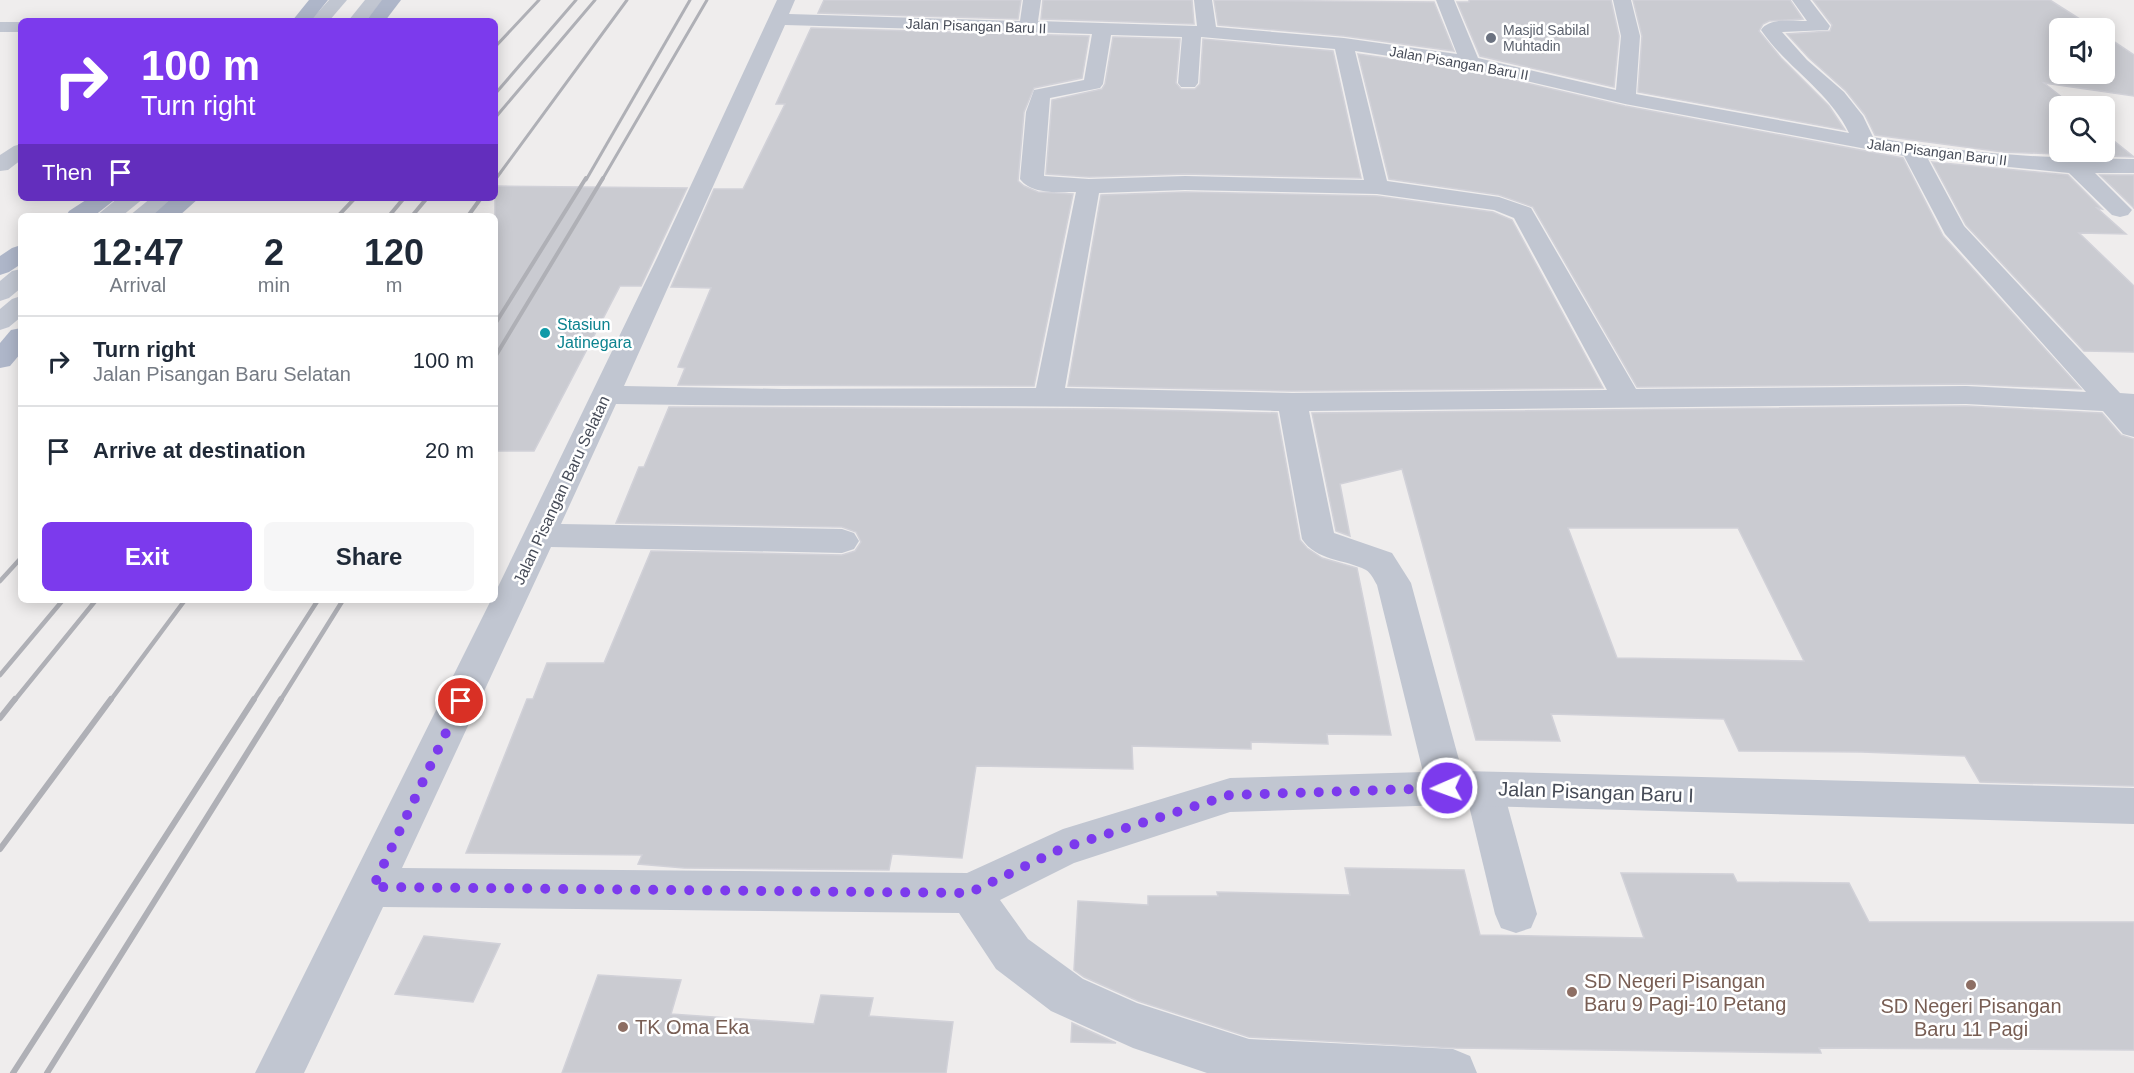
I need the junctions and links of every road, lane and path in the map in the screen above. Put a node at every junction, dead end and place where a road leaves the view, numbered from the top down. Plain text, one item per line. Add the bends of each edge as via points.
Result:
1 (319, 0) edge
2 (338, 0) edge
3 (374, 0) edge
4 (392, 0) edge
5 (1032, 0) edge
6 (1203, 0) edge
7 (1445, 0) edge
8 (1622, 0) edge
9 (1801, 0) edge
10 (898, 1) edge
11 (782, 9) edge
12 (304, 18) edge
13 (322, 18) edge
14 (359, 18) edge
15 (377, 18) edge
16 (891, 23) junction
17 (0, 27) edge
18 (18, 27) edge
19 (1028, 28) junction
20 (1102, 30) junction
21 (1199, 32) junction
22 (1344, 44) junction
23 (1470, 62) junction
24 (1188, 83) dead end
25 (1625, 98) junction
26 (1865, 143) junction
27 (1912, 151) junction
28 (18, 152) edge
29 (0, 165) edge
30 (2075, 166) junction
31 (2134, 166) edge
32 (1089, 186) junction
33 (1377, 187) junction
34 (100, 201) edge
35 (129, 201) edge
36 (162, 201) edge
37 (183, 201) edge
38 (2120, 210) dead end
39 (82, 213) edge
40 (111, 213) edge
41 (144, 213) edge
42 (168, 213) edge
43 (18, 255) edge
44 (0, 267) edge
45 (18, 278) edge
46 (0, 293) edge
47 (18, 307) edge
48 (0, 322) edge
49 (18, 339) edge
50 (0, 360) edge
51 (606, 395) junction
52 (1049, 397) junction
53 (1626, 397) junction
54 (1292, 402) junction
55 (2122, 403) edge
56 (2134, 427) edge
57 (539, 535) junction
58 (842, 541) dead end
59 (1465, 788) junction
60 (2134, 806) edge
61 (373, 887) junction
62 (969, 893) junction
63 (1516, 914) dead end
64 (279, 1073) edge
65 (1453, 1073) edge

1 - 12 main road
2 - 13 lane
3 - 14 lane
4 - 15 main road
5 - 19 street
6 - 21 street
7 - 23 street
8 - 25 street via 1630,18 1632,59
9 - 26 street via 1821,26 1770,30 1800,64 1837,96
10 - 16 street
11 - 16 street, Jalan Pisangan Baru II
11 - 51 street, Jalan Pisangan Baru Selatan
16 - 19 street, Jalan Pisangan Baru II
17 - 18 lane
19 - 20 street, Jalan Pisangan Baru II
20 - 21 street, Jalan Pisangan Baru II
20 - 32 street via 1093,84 1041,94 1037,112 1032,180
21 - 22 street, Jalan Pisangan Baru II
21 - 24 street
22 - 23 street, Jalan Pisangan Baru II
22 - 33 street
23 - 25 street, Jalan Pisangan Baru II
25 - 26 street, Jalan Pisangan Baru II
26 - 27 street, Jalan Pisangan Baru II
27 - 30 street, Jalan Pisangan Baru II
27 - 55 street via 1954,229
28 - 29 lane
30 - 31 street, Jalan Pisangan Baru II
30 - 38 street
32 - 33 street via 1185,183
32 - 52 street
33 - 53 street via 1499,204 1523,213
34 - 39 main road
35 - 40 lane
36 - 41 lane
37 - 42 main road
43 - 44 main road
45 - 46 lane
47 - 48 lane
49 - 50 main road
51 - 52 street
51 - 57 street, Jalan Pisangan Baru Selatan
52 - 54 street
53 - 54 street
53 - 55 street via 1966,395
54 - 59 street via 1319,539 1380,562 1394,583
55 - 56 street
57 - 58 street
57 - 61 street, Jalan Pisangan Baru Selatan
59 - 60 street, Jalan Pisangan Baru I
59 - 62 street, Jalan Pisangan Baru I via 1230,795 1063,848
59 - 63 lane
61 - 62 street, Jalan Pisangan Baru I
61 - 64 street, Jalan Pisangan Baru Selatan
62 - 65 street via 1012,954 1067,995 1133,1025 1249,1063

